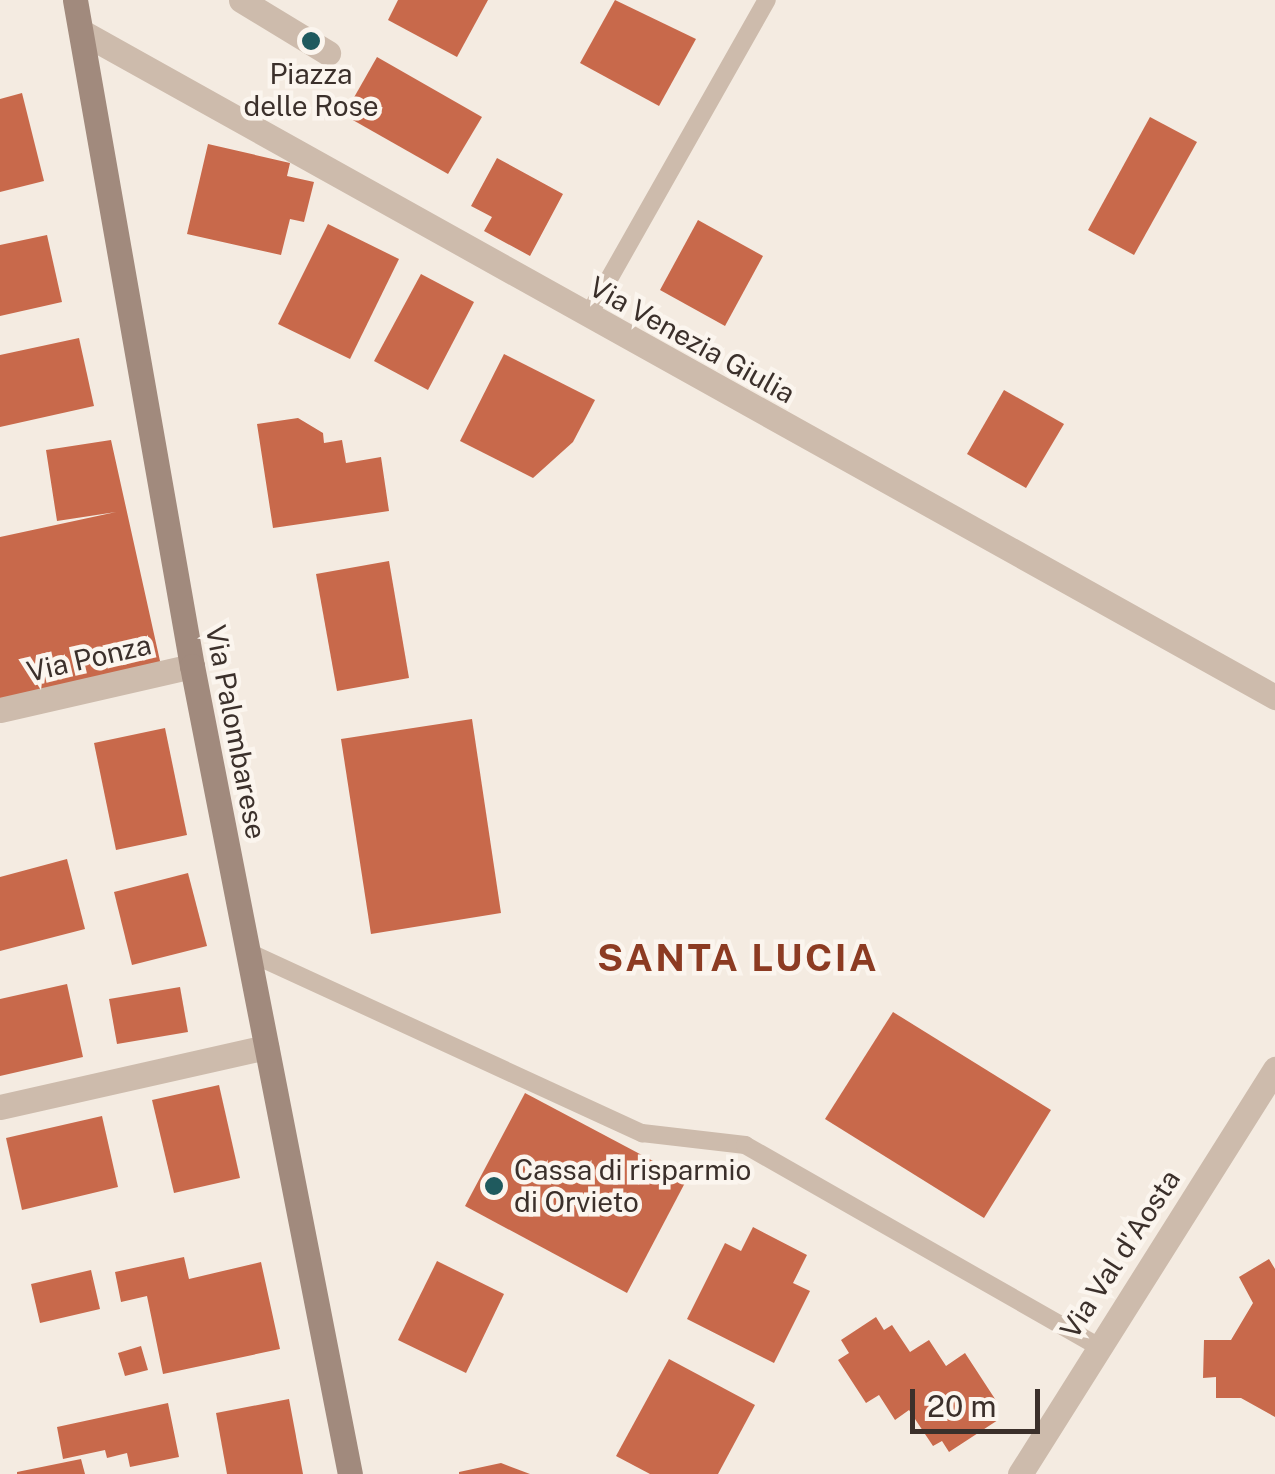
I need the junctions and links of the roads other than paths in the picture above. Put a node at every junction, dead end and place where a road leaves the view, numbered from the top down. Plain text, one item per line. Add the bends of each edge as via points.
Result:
1 (75, 0) edge
2 (241, 0) edge
3 (768, 0) edge
4 (82, 32) junction
5 (328, 53) dead end
6 (588, 316) junction
7 (192, 666) junction
8 (1275, 697) edge
9 (0, 710) edge
10 (248, 952) junction
11 (266, 1047) junction
12 (1275, 1069) edge
13 (0, 1107) edge
14 (1096, 1345) junction
15 (350, 1474) edge
16 (1020, 1474) edge

1 - 4 main road, Via Palombarese
2 - 5 street
3 - 6 lane
4 - 6 street, Via Venezia Giulia
4 - 7 main road, Via Palombarese
6 - 8 street, Via Venezia Giulia
7 - 9 street, Via Ponza
7 - 10 main road, Via Palombarese
10 - 11 main road, Via Palombarese
10 - 14 lane via 642,1132 745,1145
11 - 13 street
11 - 15 main road, Via Palombarese
12 - 14 street, Via Val d'Aosta
14 - 16 street, Via Val d'Aosta

